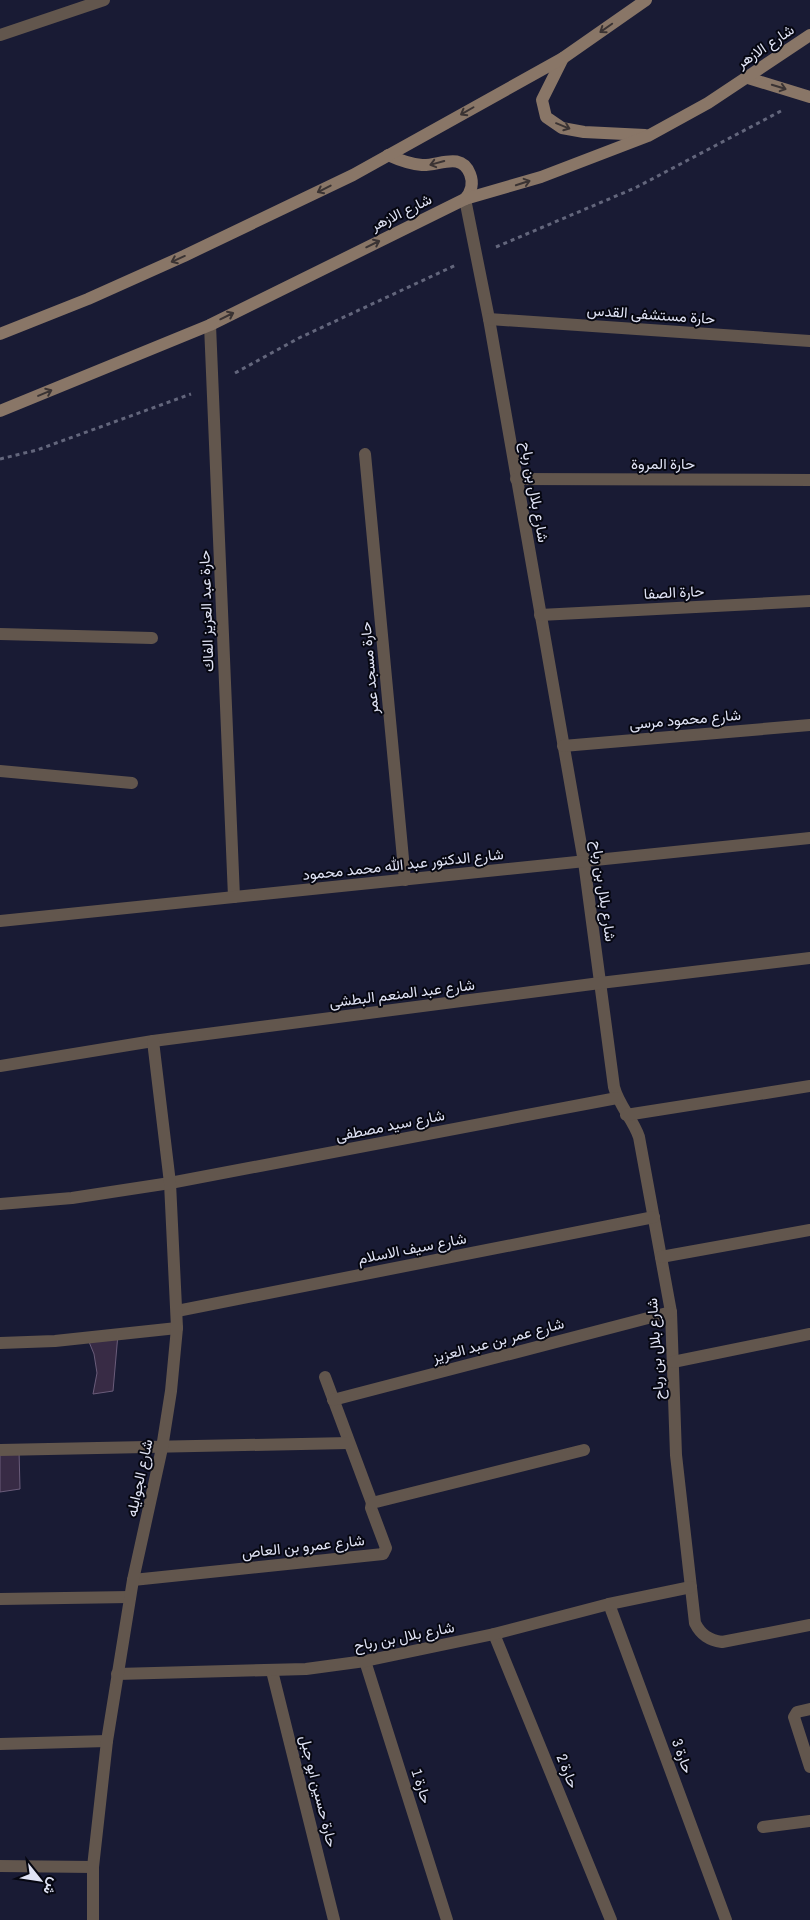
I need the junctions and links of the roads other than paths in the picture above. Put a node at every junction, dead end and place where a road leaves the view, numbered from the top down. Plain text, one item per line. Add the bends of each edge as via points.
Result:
1 (104, 0) edge
2 (646, 0) edge
3 (0, 35) edge
4 (810, 35) edge
5 (563, 58) junction
6 (748, 78) junction
7 (809, 97) edge
8 (648, 136) junction
9 (388, 155) junction
10 (465, 199) junction
11 (489, 320) junction
12 (210, 324) junction
13 (0, 334) edge
14 (810, 341) edge
15 (0, 411) edge
16 (365, 454) dead end
17 (516, 479) junction
18 (810, 480) edge
19 (810, 601) edge
20 (540, 615) junction
21 (0, 634) edge
22 (152, 638) dead end
23 (810, 725) edge
24 (563, 746) junction
25 (0, 771) edge
26 (132, 783) dead end
27 (810, 838) edge
28 (584, 862) junction
29 (405, 880) junction
30 (234, 897) junction
31 (0, 921) edge
32 (810, 958) edge
33 (600, 983) junction
34 (154, 1041) junction
35 (0, 1066) edge
36 (810, 1086) edge
37 (617, 1098) junction
38 (626, 1115) junction
39 (170, 1183) junction
40 (0, 1204) edge
41 (654, 1217) junction
42 (810, 1230) edge
43 (661, 1257) junction
44 (177, 1311) junction
45 (671, 1312) junction
46 (177, 1328) junction
47 (810, 1334) edge
48 (0, 1343) edge
49 (673, 1362) junction
50 (325, 1377) dead end
51 (333, 1400) junction
52 (349, 1443) junction
53 (162, 1448) junction
54 (0, 1450) edge
55 (584, 1450) dead end
56 (372, 1503) junction
57 (133, 1580) junction
58 (691, 1587) junction
59 (130, 1597) junction
60 (0, 1599) edge
61 (609, 1604) junction
62 (810, 1625) edge
63 (494, 1634) junction
64 (365, 1661) junction
65 (272, 1671) junction
66 (117, 1674) junction
67 (810, 1709) edge
68 (107, 1742) junction
69 (0, 1744) edge
70 (810, 1767) edge
71 (810, 1821) edge
72 (763, 1827) dead end
73 (0, 1866) edge
74 (93, 1868) junction
75 (93, 1920) edge
76 (334, 1920) edge
77 (448, 1920) edge
78 (612, 1920) edge
79 (726, 1920) edge

1 - 3 street
2 -> 5 main road
4 - 6 main road, شارع الازهر
5 -> 8 main road via 542,100 546,117 562,128
5 -> 9 main road
6 -> 7 main road
6 - 8 main road, شارع الازهر
10 -> 8 main road, شارع الازهر via 541,177
10 -> 9 main road via 470,193 471,176 460,163 446,160 428,165
9 -> 13 main road via 279,212 88,299
10 - 11 street, شارع بلال بن رباح
12 -> 10 main road, شارع الازهر
11 - 14 street, حارة مستشفى القدس
11 - 17 street, شارع بلال بن رباح
15 -> 12 main road, شارع الازهر
12 - 30 street, حارة عبد العزيز الفاك
16 - 29 street, حارة مسجد عمر
17 - 18 street, حارة المروة
17 - 20 street, شارع بلال بن رباح
19 - 20 street, حارة الصفا
20 - 24 street, شارع بلال بن رباح
21 - 22 street
23 - 24 street, شارع محمود مرسى
24 - 28 street, شارع بلال بن رباح
25 - 26 street
27 - 28 street, شارع الدكتور عبد الله محمد محمود
28 - 29 street, شارع الدكتور عبد الله محمد محمود
28 - 33 street, شارع بلال بن رباح
29 - 30 street, شارع الدكتور عبد الله محمد محمود
30 - 31 street, شارع الدكتور عبد الله محمد محمود
32 - 33 street, شارع عبد المنعم البطشى
33 - 34 street, شارع عبد المنعم البطشى
33 - 37 street, شارع بلال بن رباح
34 - 35 street, شارع عبد المنعم البطشى
34 - 39 street, شارع الجوايله
36 - 38 street
37 - 38 street, شارع بلال بن رباح
37 - 39 street, شارع سيد مصطفى
38 - 41 street, شارع بلال بن رباح via 638,1137
39 - 40 street, شارع سيد مصطفى via 72,1198
39 - 44 street, شارع الجوايله
41 - 43 street, شارع بلال بن رباح
41 - 44 street, شارع سيف الاسلام
42 - 43 street
43 - 45 street, شارع بلال بن رباح
44 - 46 street, شارع الجوايله
45 - 49 street, شارع بلال بن رباح
45 - 51 street, شارع عمر بن عبد العزيز
46 - 48 street via 55,1341
46 - 53 street, شارع الجوايله
47 - 49 street
49 - 58 street, شارع بلال بن رباح via 676,1455
50 - 51 street
51 - 52 street
52 - 53 street
52 - 56 street
53 - 54 street
53 - 57 street, شارع الجوايله
55 - 56 street
56 - 57 street, شارع عمرو بن العاص via 386,1548 383,1554
57 - 59 street, شارع الجوايله
58 - 61 street, شارع بلال بن رباح
58 - 62 street, شارع بلال بن رباح via 695,1623 712,1640 722,1642
59 - 60 street
59 - 66 street, شارع الجوايله
61 - 63 street, شارع بلال بن رباح
61 - 79 street, حارة 3
63 - 64 street, شارع بلال بن رباح
63 - 78 street, حارة 2
64 - 65 street, شارع بلال بن رباح
64 - 77 street, حارة 1
65 - 66 street, شارع بلال بن رباح
65 - 76 street, حارة حسين ابو جبل
66 - 68 street, شارع الجوايله
67 - 70 street via 795,1714
68 - 69 street
68 - 74 street, شارع الجوايله
71 - 72 street
73 - 74 street
74 - 75 street, شارع الجوايله

